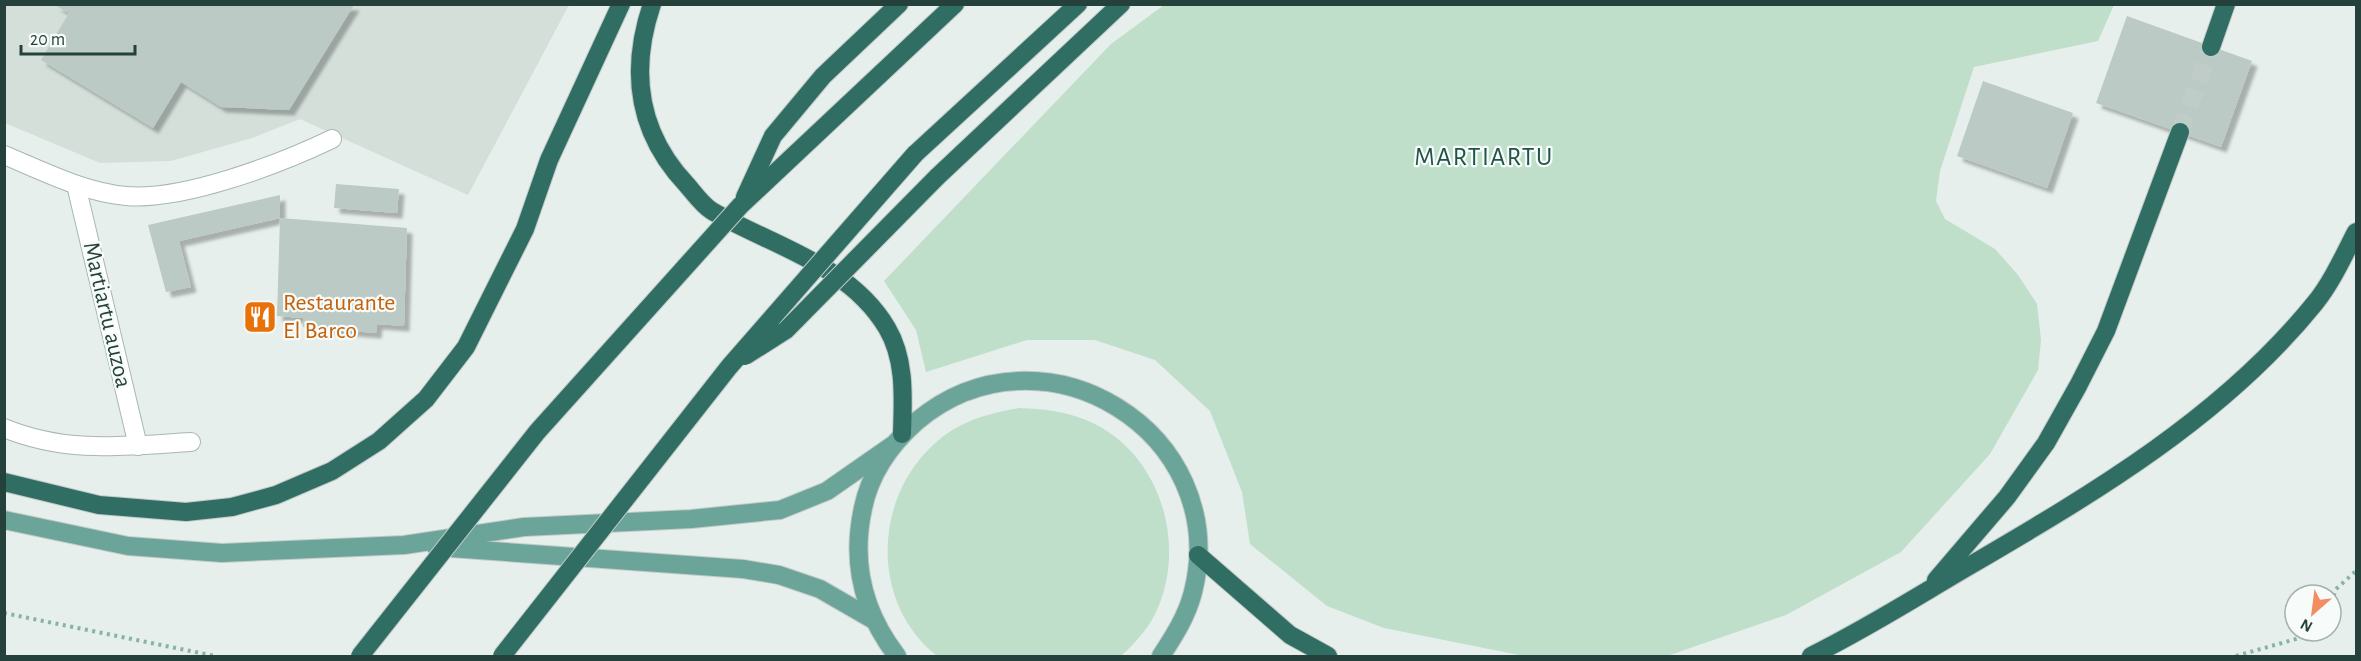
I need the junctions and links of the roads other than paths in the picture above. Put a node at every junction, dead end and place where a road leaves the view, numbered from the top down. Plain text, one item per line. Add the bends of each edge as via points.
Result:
1 (621, 4) edge
2 (652, 4) edge
3 (900, 4) edge
4 (955, 4) edge
5 (1078, 4) edge
6 (1121, 4) edge
7 (2224, 9) edge
8 (2211, 47) tunnel mouth
9 (2180, 132) tunnel mouth
10 (332, 139) dead end
11 (4, 154) edge
12 (76, 185) junction
13 (740, 206) junction
14 (2356, 232) edge
15 (729, 367) junction
16 (4, 428) edge
17 (897, 440) junction
18 (191, 442) dead end
19 (138, 446) junction
20 (4, 482) edge
21 (4, 520) edge
22 (404, 545) junction
23 (1198, 555) junction
24 (1928, 590) junction
25 (872, 619) junction
26 (881, 636) junction
27 (360, 657) edge
28 (502, 657) edge
29 (890, 657) edge
30 (897, 657) edge
31 (1161, 657) edge
32 (1328, 657) edge
33 (1811, 657) edge

1 - 20 highway via 549,160 525,229 466,347 426,399 379,441 332,471 276,495 232,507 186,512 99,505
2 - 17 highway via 640,75 641,104 647,127 668,165 709,210 816,262 857,292 887,328 899,357 903,396
3 - 13 highway via 823,76 773,136
4 - 13 highway
5 - 15 highway, bridge via 915,154
6 - 15 highway, bridge via 937,177 786,330
7 - 8 highway
9 - 24 highway via 2106,331 2078,386 2046,442 2007,497
10 - 12 street via 289,160 185,191 126,196
11 - 12 street
12 - 19 street, Martiartu auzoa
13 - 27 highway, bridge via 537,432
14 - 24 highway via 2316,302 2253,369 2181,432 2081,500
15 - 28 highway, bridge
16 - 19 street via 33,440 78,447
17 - 22 main road via 827,491 780,510 691,519 524,527
17 - 23 main road via 933,408 980,387 1011,381 1052,381 1091,392 1128,412 1158,440 1175,466 1194,513
17 - 25 main road via 869,490 858,530 857,560
18 - 19 street
21 - 22 main road via 128,546 222,554
22 - 25 main road via 743,569 779,575 820,589
23 - 31 main road via 1190,601 1180,628
23 - 32 highway via 1290,635
24 - 33 highway via 1866,629
25 - 26 main road
26 - 29 main road
26 - 30 main road

